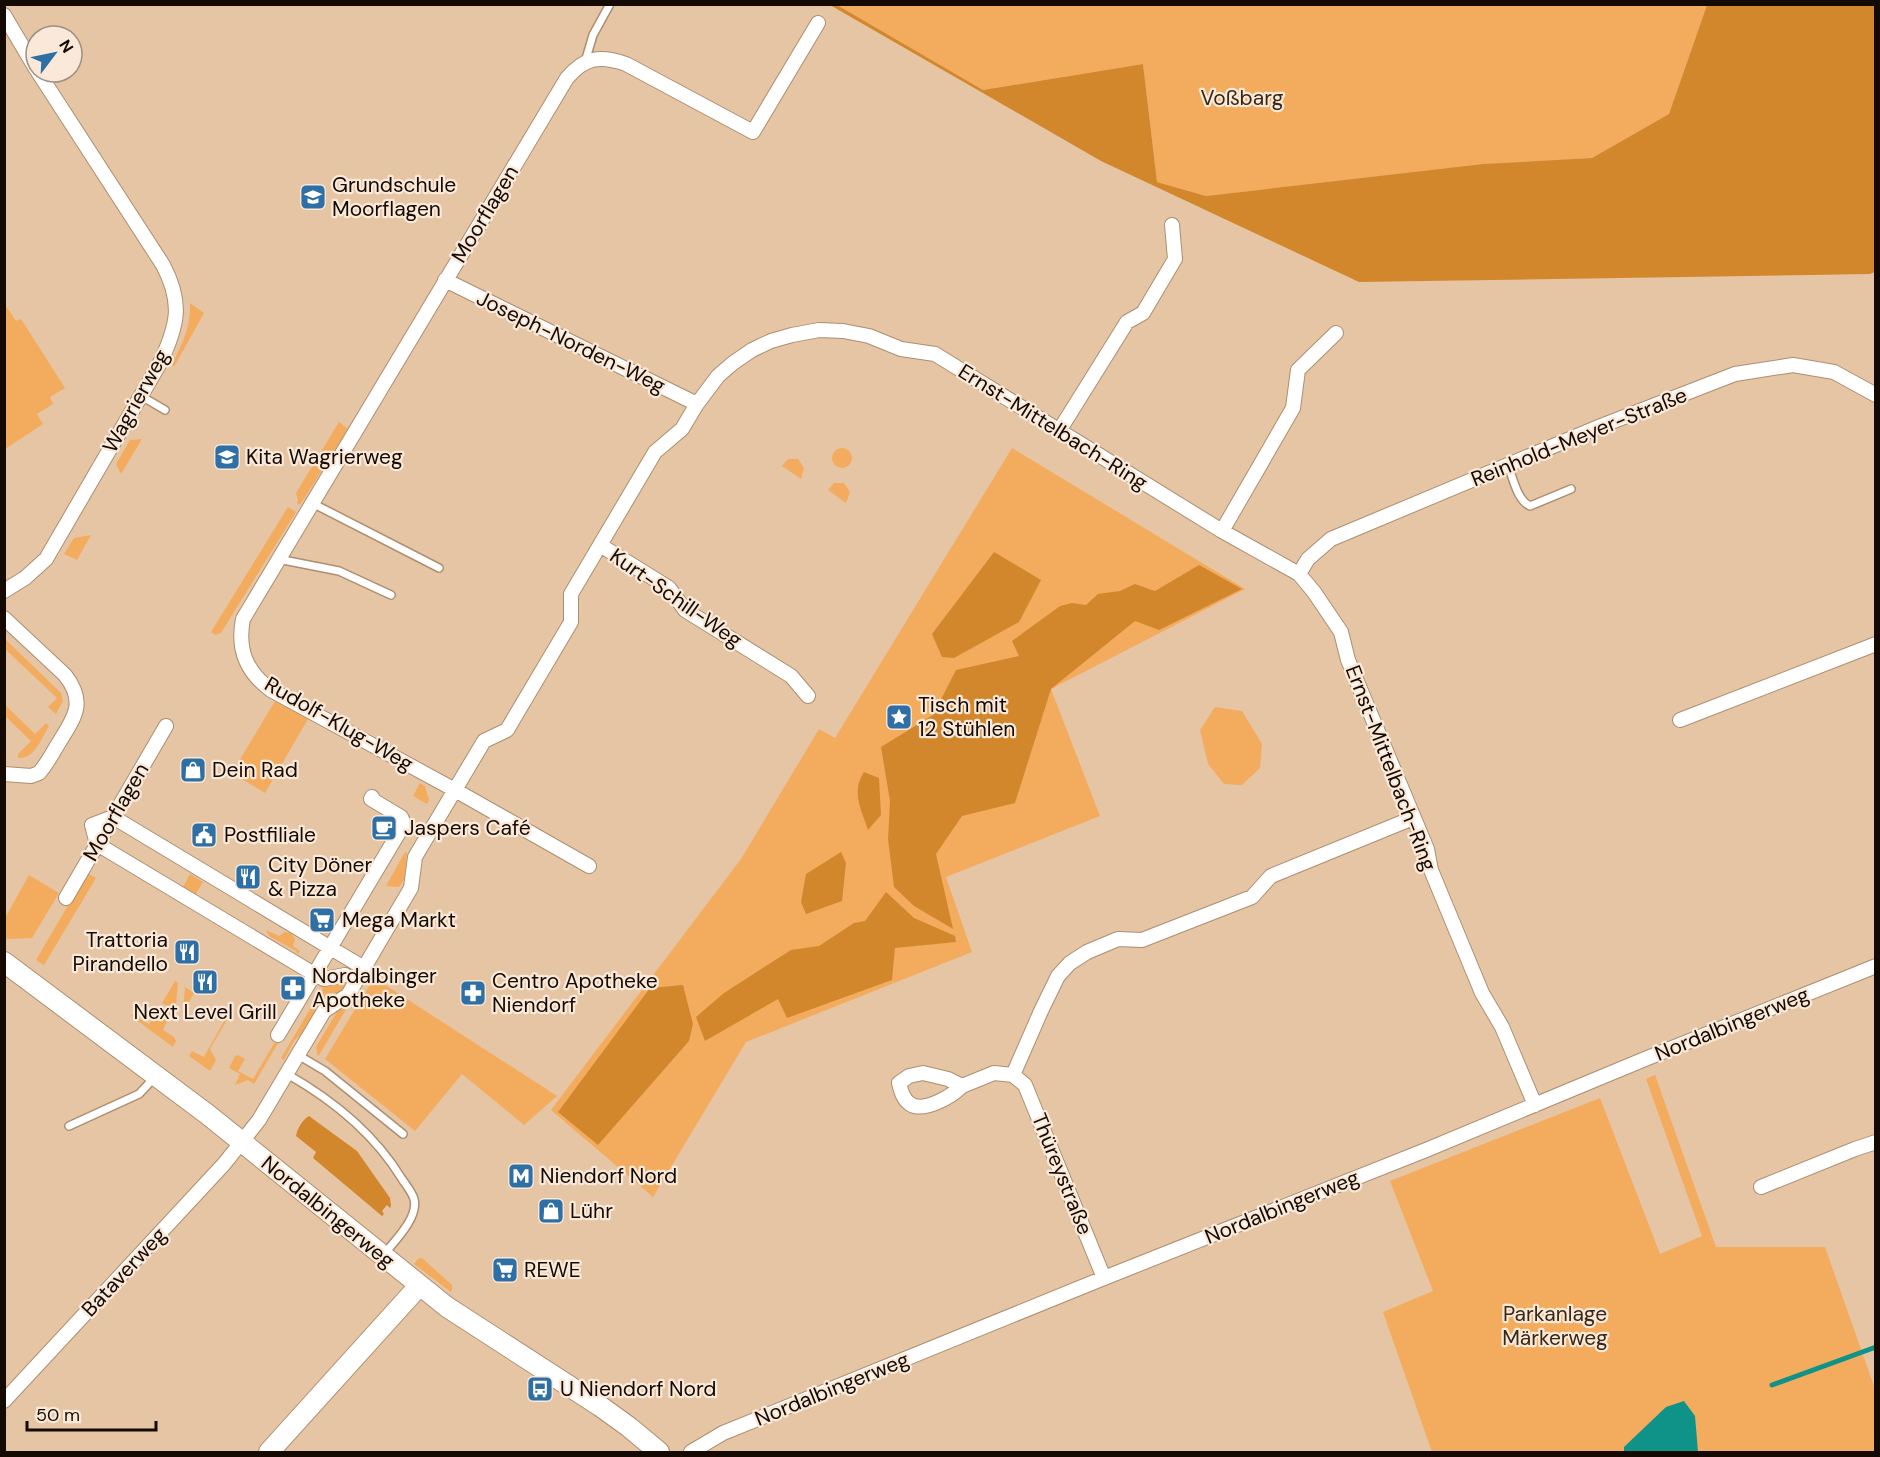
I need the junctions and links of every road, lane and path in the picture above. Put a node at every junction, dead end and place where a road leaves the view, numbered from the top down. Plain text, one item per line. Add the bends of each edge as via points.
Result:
1 (610, 4) edge
2 (4, 15) edge
3 (818, 23) dead end
4 (24, 49) edge
5 (585, 62) junction
6 (45, 84) edge
7 (1172, 225) dead end
8 (445, 280) junction
9 (1336, 333) dead end
10 (1875, 395) edge
11 (141, 396) junction
12 (697, 404) junction
13 (165, 410) dead end
14 (1059, 431) junction
15 (1508, 465) junction
16 (1571, 489) dead end
17 (312, 502) junction
18 (1222, 531) junction
19 (600, 545) junction
20 (278, 559) junction
21 (438, 568) dead end
22 (1299, 574) junction
23 (4, 591) edge
24 (391, 595) dead end
25 (4, 618) edge
26 (240, 643) joint
27 (1875, 644) edge
28 (808, 696) dead end
29 (1680, 720) dead end
30 (166, 726) dead end
31 (4, 774) edge
32 (455, 790) junction
33 (377, 805) dead end
34 (113, 817) junction
35 (1413, 818) junction
36 (97, 844) junction
37 (589, 866) dead end
38 (66, 898) dead end
39 (329, 948) junction
40 (4, 962) edge
41 (1875, 966) edge
42 (331, 967) dead end
43 (364, 968) junction
44 (314, 974) junction
45 (350, 978) junction
46 (278, 1035) dead end
47 (298, 1055) junction
48 (287, 1074) junction
49 (1013, 1075) junction
50 (156, 1076) junction
51 (962, 1086) dead end
52 (1535, 1105) junction
53 (69, 1126) dead end
54 (403, 1134) dead end
55 (242, 1142) junction
56 (1875, 1142) edge
57 (1761, 1187) dead end
58 (383, 1256) junction
59 (1104, 1278) junction
60 (419, 1286) junction
61 (4, 1401) edge
62 (270, 1452) edge
63 (658, 1452) edge
64 (691, 1452) edge

1 - 5 lane via 593,35
2 - 4 street, Wagrierweg
3 - 5 street via 753,132 626,64 609,58
5 - 8 street, Moorflagen via 567,78
6 - 11 street, Wagrierweg via 154,250 176,295 168,346
7 - 14 street via 1175,259 1143,313 1127,322
8 - 12 street, Joseph-Norden-Weg
8 - 17 street, Moorflagen
9 - 18 street via 1298,369 1293,408
10 - 15 street, Reinhold-Meyer-Straße via 1834,372 1792,365 1734,374
11 - 13 lane
11 - 23 street, Wagrierweg via 46,559
12 - 14 street, Ernst-Mittelbach-Ring via 718,376 752,350 792,334 843,331 869,336 902,350 935,354
12 - 19 street, Ernst-Mittelbach-Ring via 682,429 655,452
14 - 18 street, Ernst-Mittelbach-Ring
15 - 16 lane via 1526,505
15 - 22 street, Reinhold-Meyer-Straße via 1331,539 1308,559
17 - 20 street, Moorflagen
17 - 21 lane
18 - 22 street, Ernst-Mittelbach-Ring
19 - 28 street, Kurt-Schill-Weg via 669,588 685,610 791,676
19 - 32 street, Ernst-Mittelbach-Ring via 571,594 571,622 507,730 484,741
20 - 24 lane via 339,571
20 - 26 street, Moorflagen via 243,620
22 - 35 street, Ernst-Mittelbach-Ring via 1341,632 1348,660
25 - 31 street via 65,675 77,700 74,717 39,772 31,776
26 - 32 street, Rudolf-Klug-Weg via 249,666 271,690
27 - 29 street
30 - 34 street, Moorflagen
32 - 37 street
32 - 43 street, Ernst-Mittelbach-Ring via 415,857 411,888
33 - 39 street via 401,817 404,824
34 - 36 street, Moorflagen
34 - 39 street
35 - 49 street via 1271,876 1252,897 1142,940 1118,939 1087,952 1058,976
35 - 52 street, Ernst-Mittelbach-Ring via 1482,993 1502,1027
36 - 38 street, Moorflagen
36 - 44 street
39 - 43 street
39 - 44 street
40 - 50 street, Nordalbingerweg
41 - 52 street, Nordalbingerweg
42 - 45 lane
43 - 45 street, Ernst-Mittelbach-Ring
44 - 45 street via 324,979
44 - 46 street
45 - 47 street, Ernst-Mittelbach-Ring via 348,995 324,1011
47 - 48 street, Ernst-Mittelbach-Ring
47 - 54 lane via 325,1071
48 - 55 street, Ernst-Mittelbach-Ring
48 - 58 lane via 370,1135 414,1199 412,1217
49 - 51 street via 994,1073
49 - 59 street, Thüreystraße via 1025,1086
50 - 53 lane via 140,1094
50 - 55 street, Nordalbingerweg
52 - 59 street, Nordalbingerweg
55 - 58 street, Nordalbingerweg
55 - 61 street, Bataverweg
56 - 57 street
58 - 60 street, Nordalbingerweg
59 - 64 street, Nordalbingerweg via 723,1433
60 - 62 street
60 - 63 street, Nordalbingerweg via 460,1317 600,1406

